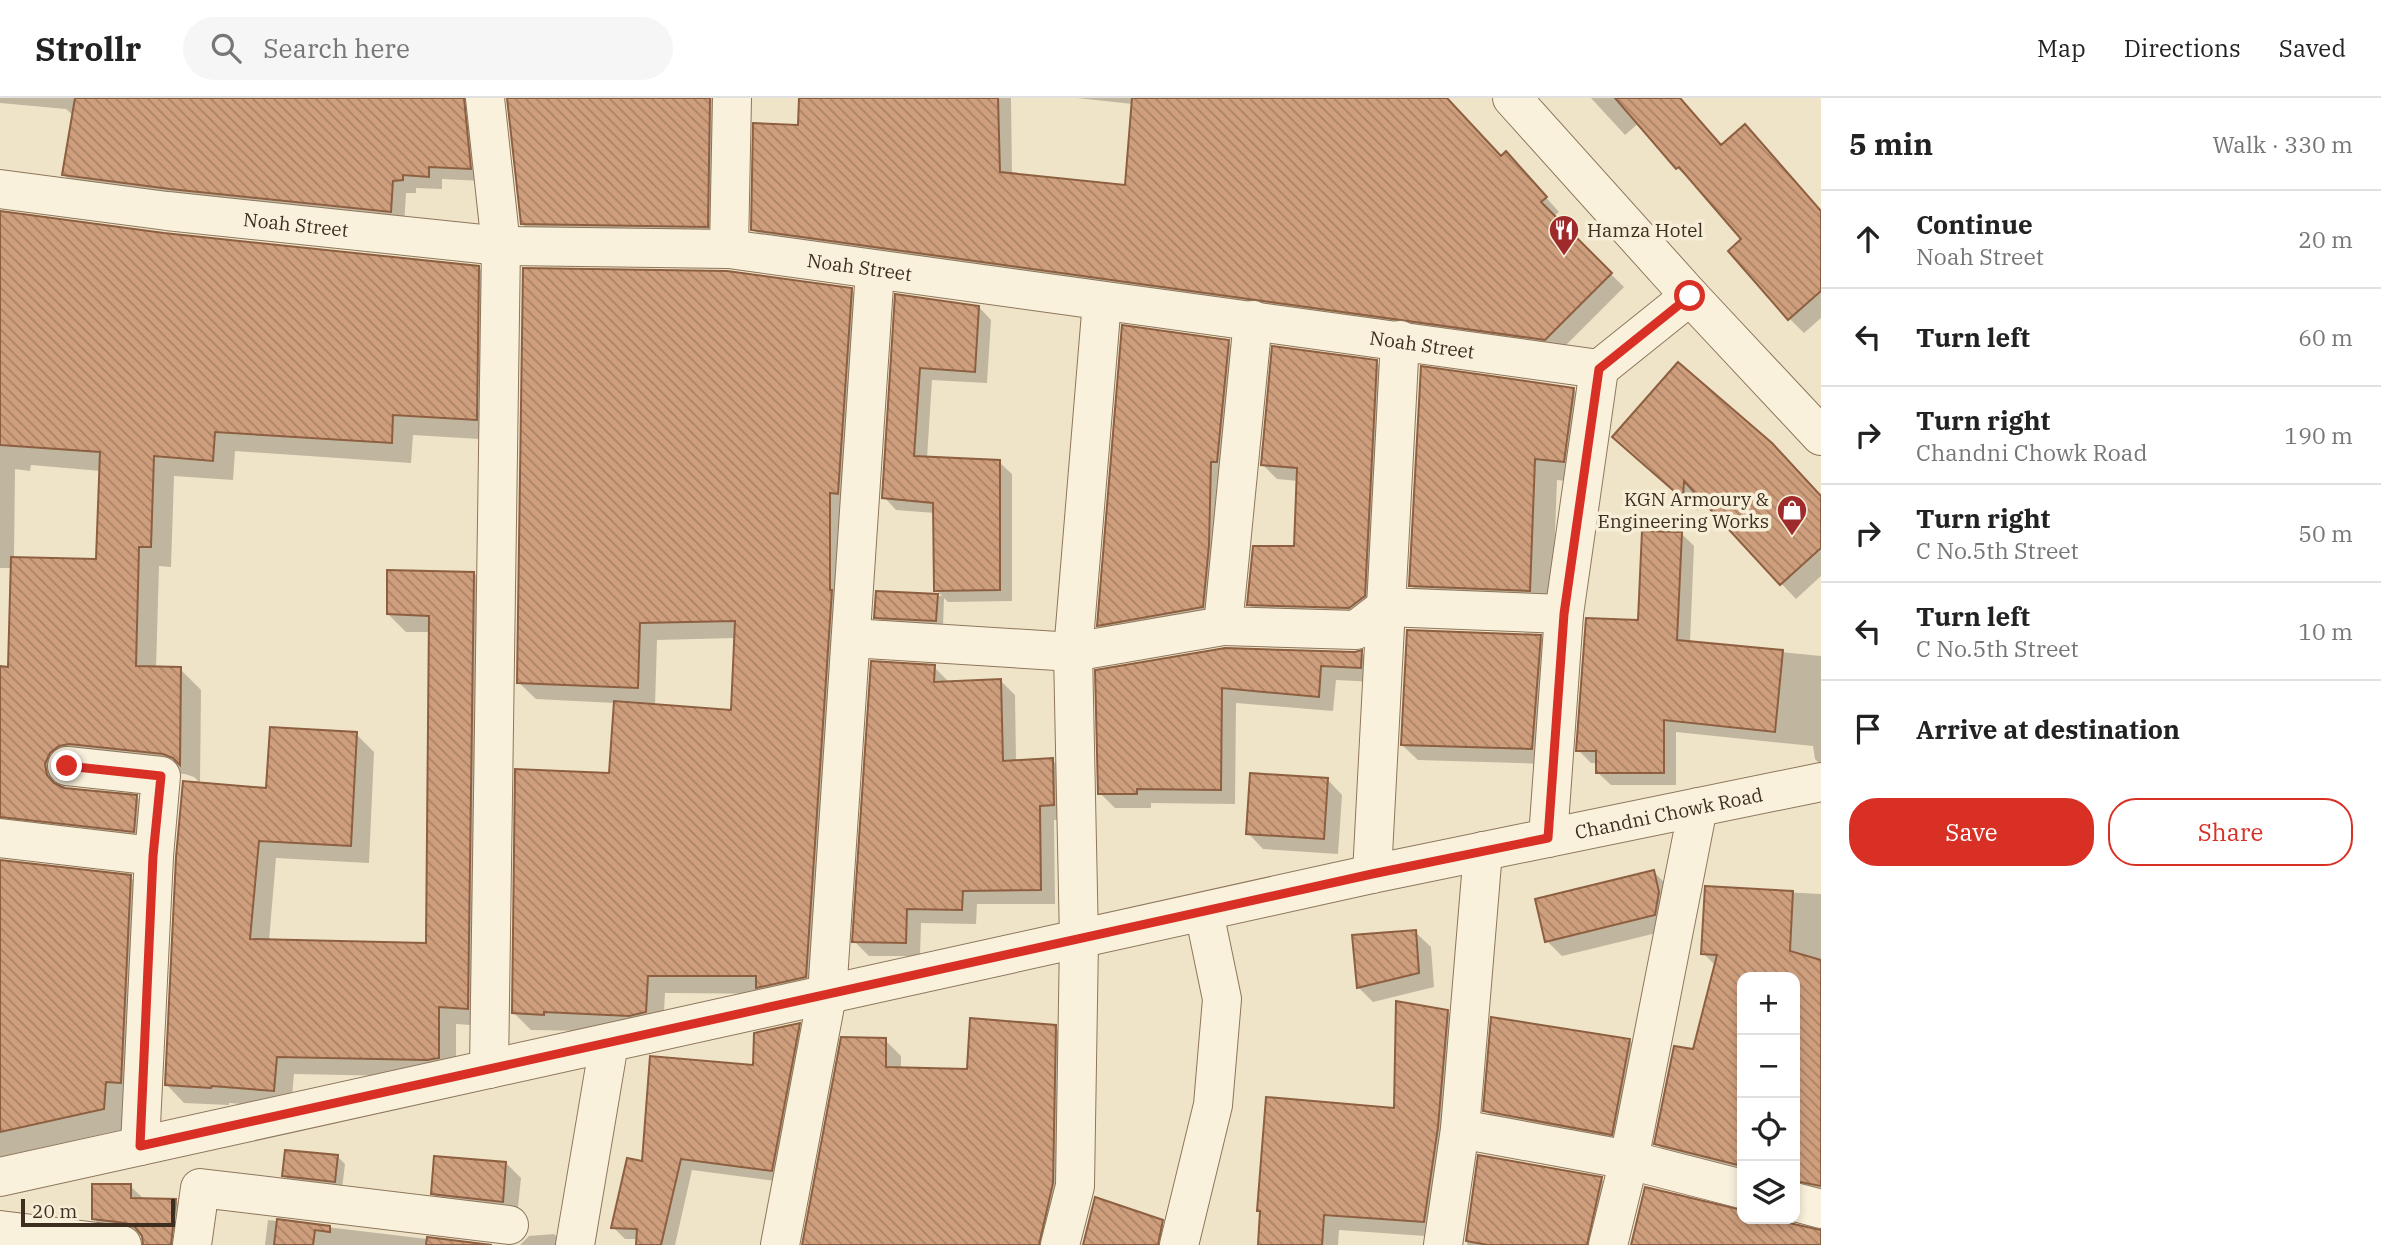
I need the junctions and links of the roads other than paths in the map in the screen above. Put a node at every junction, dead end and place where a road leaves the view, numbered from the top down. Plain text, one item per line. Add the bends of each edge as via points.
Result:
1 (485, 98) edge
2 (732, 98) edge
3 (1512, 98) edge
4 (0, 188) edge
5 (501, 246) junction
6 (729, 249) junction
7 (875, 270) junction
8 (1690, 296) junction
9 (1102, 301) junction
10 (1253, 320) junction
11 (1400, 340) junction
12 (1599, 369) junction
13 (1821, 436) edge
14 (1386, 607) junction
15 (1564, 614) junction
16 (1223, 626) junction
17 (851, 638) junction
18 (1073, 652) junction
19 (67, 766) dead end
20 (1821, 782) edge
21 (1698, 807) junction
22 (0, 838) edge
23 (1548, 838) junction
24 (1483, 851) junction
25 (153, 856) junction
26 (1372, 874) junction
27 (1204, 912) junction
28 (1079, 940) junction
29 (827, 995) junction
30 (609, 1043) junction
31 (489, 1069) junction
32 (1460, 1129) junction
33 (140, 1146) junction
34 (1629, 1160) junction
35 (0, 1177) edge
36 (1737, 1188) edge
37 (1800, 1203) edge
38 (1821, 1209) edge
39 (509, 1225) dead end
40 (0, 1230) edge
41 (119, 1245) edge
42 (192, 1245) edge
43 (575, 1245) edge
44 (780, 1245) edge
45 (1060, 1245) edge
46 (1179, 1245) edge
47 (1443, 1245) edge
48 (1608, 1245) edge

1 - 5 street
2 - 6 street
3 - 8 street
4 - 5 street, Noah Street via 167,211
5 - 6 street, Noah Street
5 - 31 street
6 - 7 street, Noah Street
7 - 9 street, Noah Street
7 - 17 street
8 - 12 street
8 - 13 street
9 - 10 street, Noah Street
9 - 18 street
10 - 11 street, Noah Street
10 - 16 street
11 - 12 street, Noah Street
11 - 14 street
12 - 15 street
14 - 15 street
14 - 16 street via 1356,630
14 - 26 street
15 - 23 street
16 - 18 street
17 - 18 street
17 - 29 street
18 - 28 street
19 - 25 street via 161,776
20 - 21 street, Chandni Chowk Road
21 - 23 street, Chandni Chowk Road
21 - 34 street
22 - 25 street
23 - 24 street, Chandni Chowk Road
24 - 26 street, Chandni Chowk Road
24 - 32 street
25 - 33 street
26 - 27 street, Chandni Chowk Road
27 - 28 street, Chandni Chowk Road
27 - 46 street via 1222,999 1213,1105
28 - 29 street, Chandni Chowk Road
28 - 45 street via 1075,1186
29 - 30 street, Chandni Chowk Road
29 - 44 street
30 - 31 street, Chandni Chowk Road
30 - 43 street
31 - 33 street, Chandni Chowk Road
32 - 34 street
32 - 47 street
33 - 35 street, Chandni Chowk Road
34 - 36 street
34 - 48 street
37 - 38 street
39 - 42 street via 200,1188
40 - 41 street

